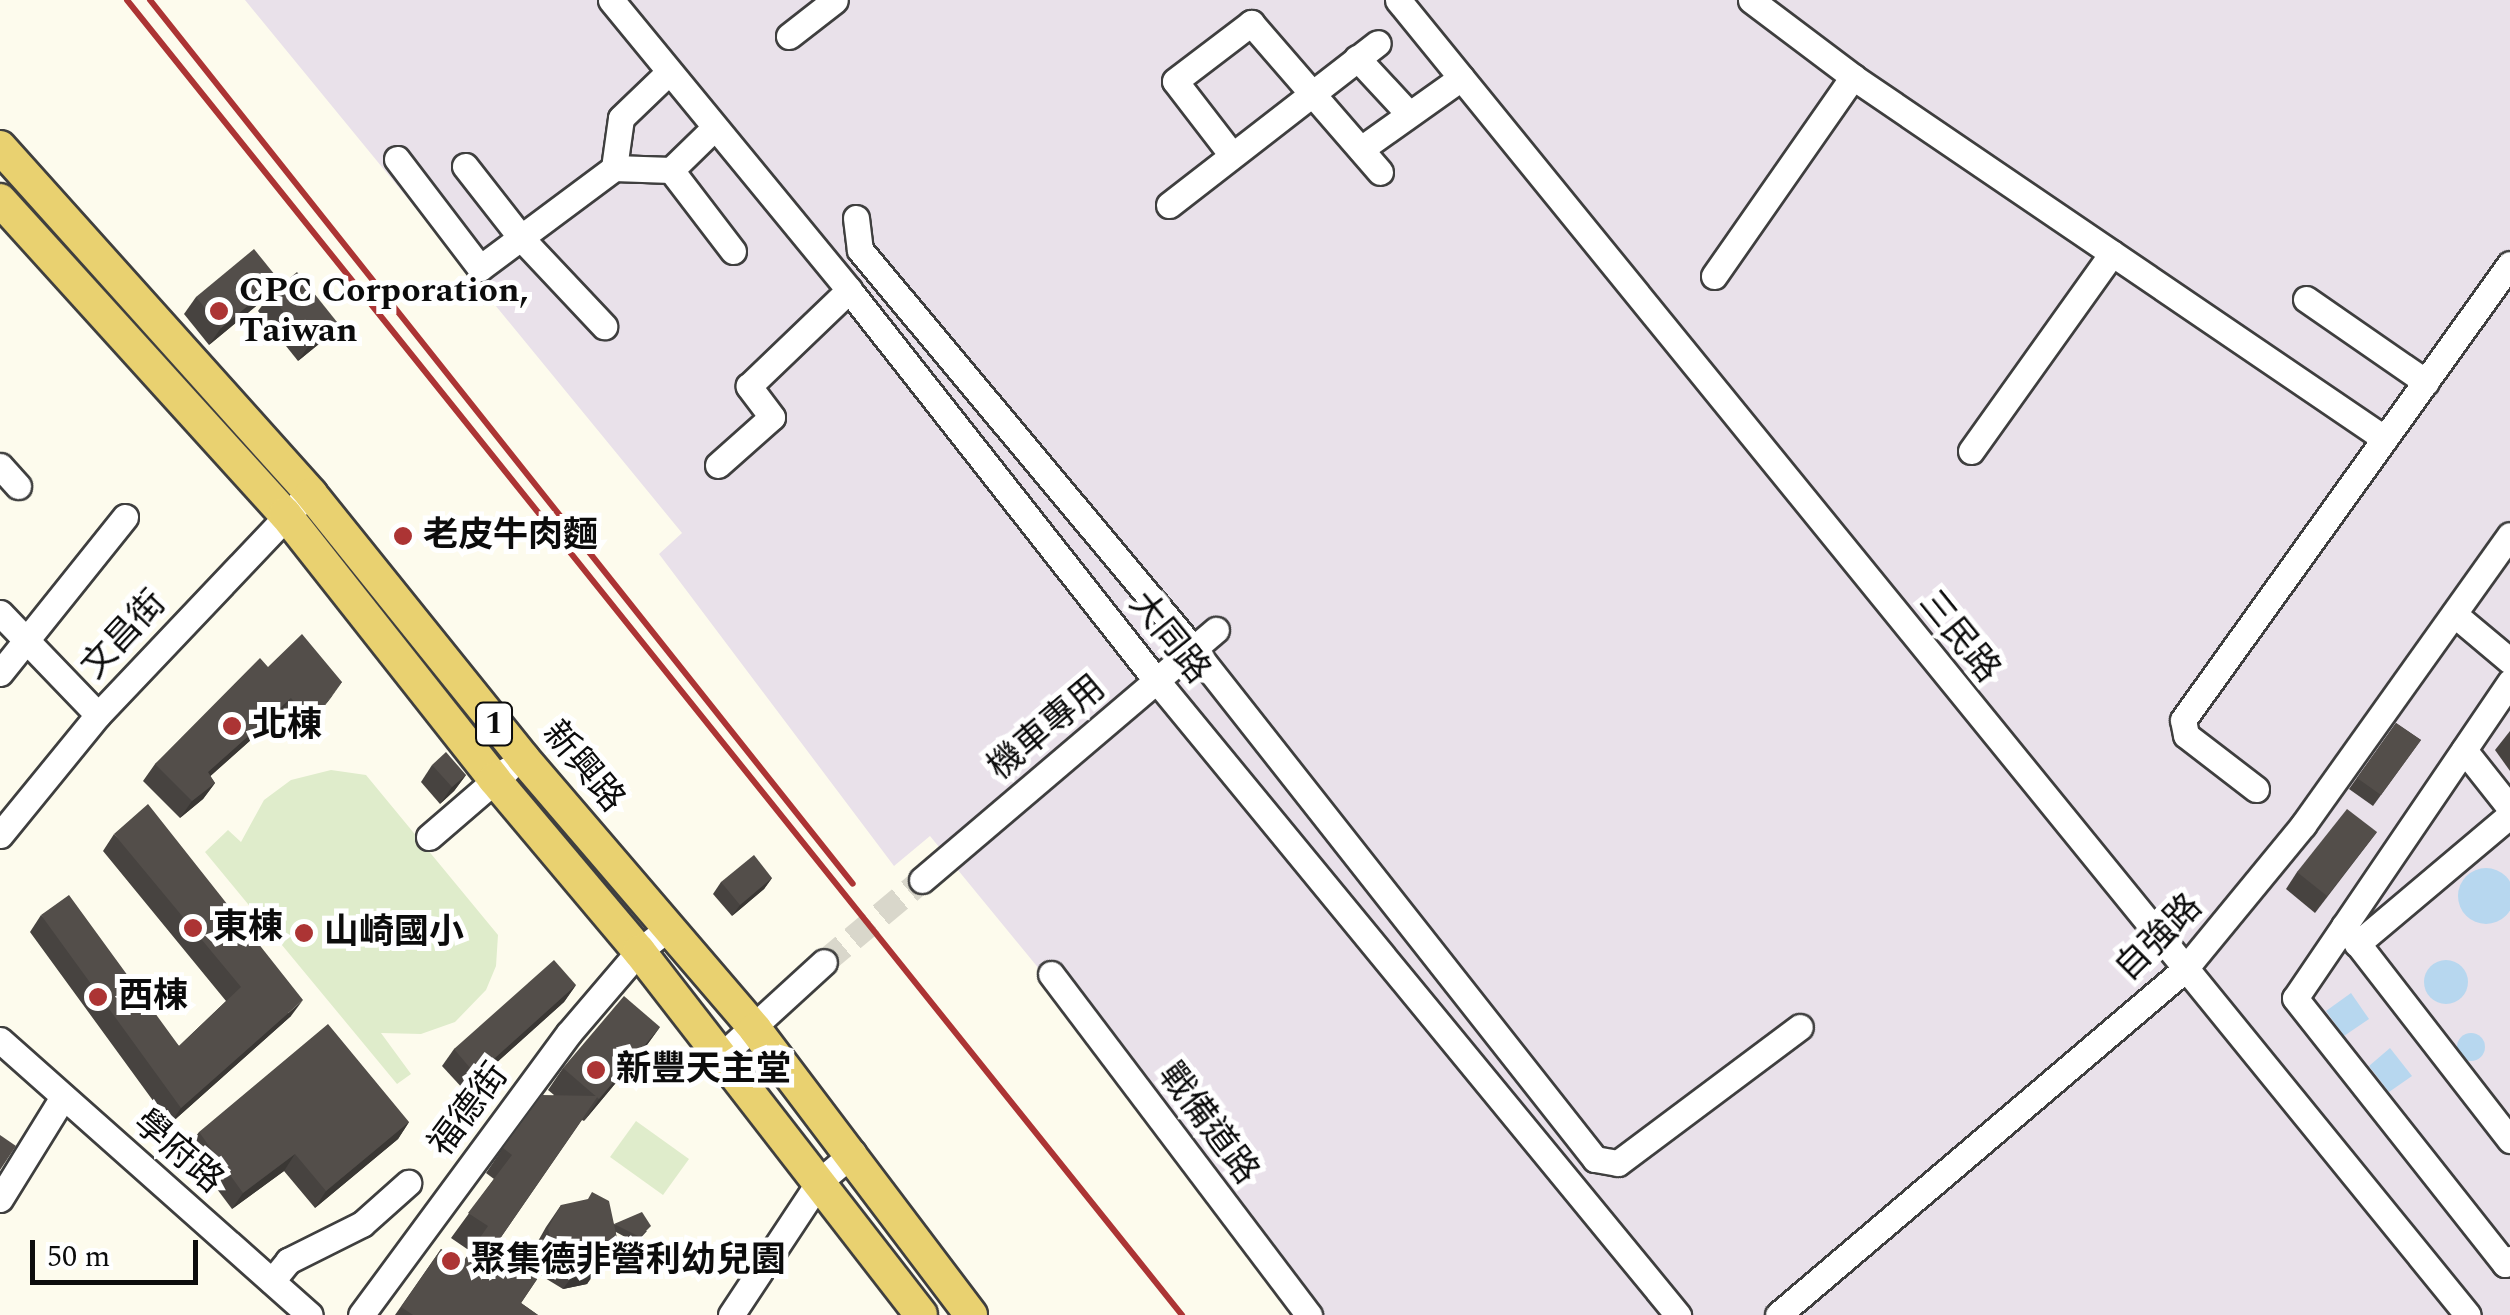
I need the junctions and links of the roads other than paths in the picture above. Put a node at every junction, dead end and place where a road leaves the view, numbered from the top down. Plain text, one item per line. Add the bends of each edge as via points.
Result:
1 (611, 0) edge
2 (835, 0) edge
3 (1398, 0) edge
4 (1751, 0) edge
5 (789, 36) dead end
6 (1378, 43) dead end
7 (1357, 58) junction
8 (668, 72) junction
9 (1854, 77) junction
10 (1461, 78) junction
11 (1312, 91) junction
12 (1409, 114) junction
13 (714, 128) junction
14 (1361, 149) junction
15 (1232, 155) junction
16 (397, 159) dead end
17 (4, 160) edge
18 (465, 166) dead end
19 (614, 168) junction
20 (671, 170) junction
21 (1380, 172) dead end
22 (0, 200) edge
23 (1169, 205) dead end
24 (856, 218) dead end
25 (522, 239) junction
26 (733, 251) dead end
27 (2112, 253) junction
28 (2510, 264) edge
29 (1714, 276) dead end
30 (849, 290) junction
31 (2306, 299) dead end
32 (604, 326) dead end
33 (2426, 382) junction
34 (2385, 439) junction
35 (1971, 451) dead end
36 (718, 464) dead end
37 (0, 466) edge
38 (18, 486) dead end
39 (311, 494) junction
40 (284, 514) junction
41 (125, 517) dead end
42 (2510, 536) edge
43 (0, 614) edge
44 (2454, 614) junction
45 (1216, 630) dead end
46 (27, 641) junction
47 (1194, 650) junction
48 (2510, 661) edge
49 (0, 673) edge
50 (1157, 681) junction
51 (2510, 682) edge
52 (98, 715) junction
53 (2464, 750) junction
54 (523, 758) junction
55 (494, 779) junction
56 (2256, 789) dead end
57 (2510, 812) edge
58 (0, 834) edge
59 (429, 837) dead end
60 (922, 880) tunnel mouth
61 (668, 929) junction
62 (2350, 935) junction
63 (639, 951) junction
64 (824, 962) tunnel mouth
65 (2184, 970) junction
66 (1052, 974) dead end
67 (1800, 1027) dead end
68 (755, 1030) junction
69 (0, 1040) edge
70 (719, 1058) junction
71 (63, 1097) junction
72 (2510, 1140) edge
73 (852, 1153) junction
74 (819, 1182) junction
75 (408, 1184) dead end
76 (0, 1199) edge
77 (2510, 1260) edge
78 (272, 1281) junction
79 (310, 1315) edge
80 (361, 1315) edge
81 (731, 1315) edge
82 (921, 1315) edge
83 (971, 1315) edge
84 (1309, 1315) edge
85 (1678, 1315) edge
86 (1778, 1315) edge
87 (2468, 1315) edge

1 - 8 street, 大同路
2 - 5 street
3 - 10 street, 三民路
4 - 9 street
6 - 7 street
7 - 11 street
7 - 12 street
8 - 13 street, 大同路
8 - 19 street via 621,118
9 - 27 street
9 - 29 street
10 - 12 street
10 - 65 street, 三民路
11 - 14 street
11 - 15 street
11 - 15 street via 1251,23 1175,81
12 - 14 street
13 - 20 street
13 - 30 street, 大同路
14 - 21 street
15 - 23 street
16 - 25 street via 480,268
17 - 39 main road, 新興路 / 1
18 - 25 street
19 - 20 street
19 - 25 street
20 - 26 street
22 - 40 main road, 1
24 - 47 street via 860,250
25 - 32 street
27 - 34 street
27 - 35 street
28 - 33 street
30 - 36 street via 749,386 772,417
30 - 50 street, 大同路
31 - 33 street
33 - 34 street
34 - 56 street via 2183,720 2186,735
37 - 38 street
39 - 40 street, 文昌街
39 - 54 main road, 新興路 / 1
40 - 52 street, 文昌街
40 - 55 main road, 1
41 - 46 street
42 - 44 street, 自強路
43 - 46 street
44 - 48 street
44 - 65 street, 自強路 via 2303,826
45 - 47 street, 機車專用
46 - 49 street
46 - 52 street
47 - 50 street, 機車專用
47 - 67 street via 1595,1159 1618,1163
50 - 60 street, 機車專用
50 - 85 street, 大同路
51 - 53 street
52 - 58 street, 文昌街
53 - 57 street
53 - 62 street
54 - 55 street
54 - 61 main road, 新興路 / 1
55 - 59 street
55 - 63 main road, 1
57 - 62 street
61 - 63 street, 福德街
61 - 68 main road, 新興路 / 1
62 - 72 street
62 - 77 street via 2295,998 2505,1264
63 - 70 main road, 1
63 - 80 street, 福德街 via 569,1033
64 - 68 street
65 - 86 street, 自強路
65 - 87 street, 三民路
66 - 84 street, 戰備道路
68 - 70 street
68 - 73 main road, 新興路 / 1
69 - 71 street, 學府路
70 - 74 main road, 1
71 - 76 street
71 - 78 street, 學府路
73 - 74 street
73 - 83 main road, 新興路 / 1
74 - 81 street
74 - 82 main road, 1
75 - 78 street via 362,1224 288,1261
78 - 79 street, 學府路

